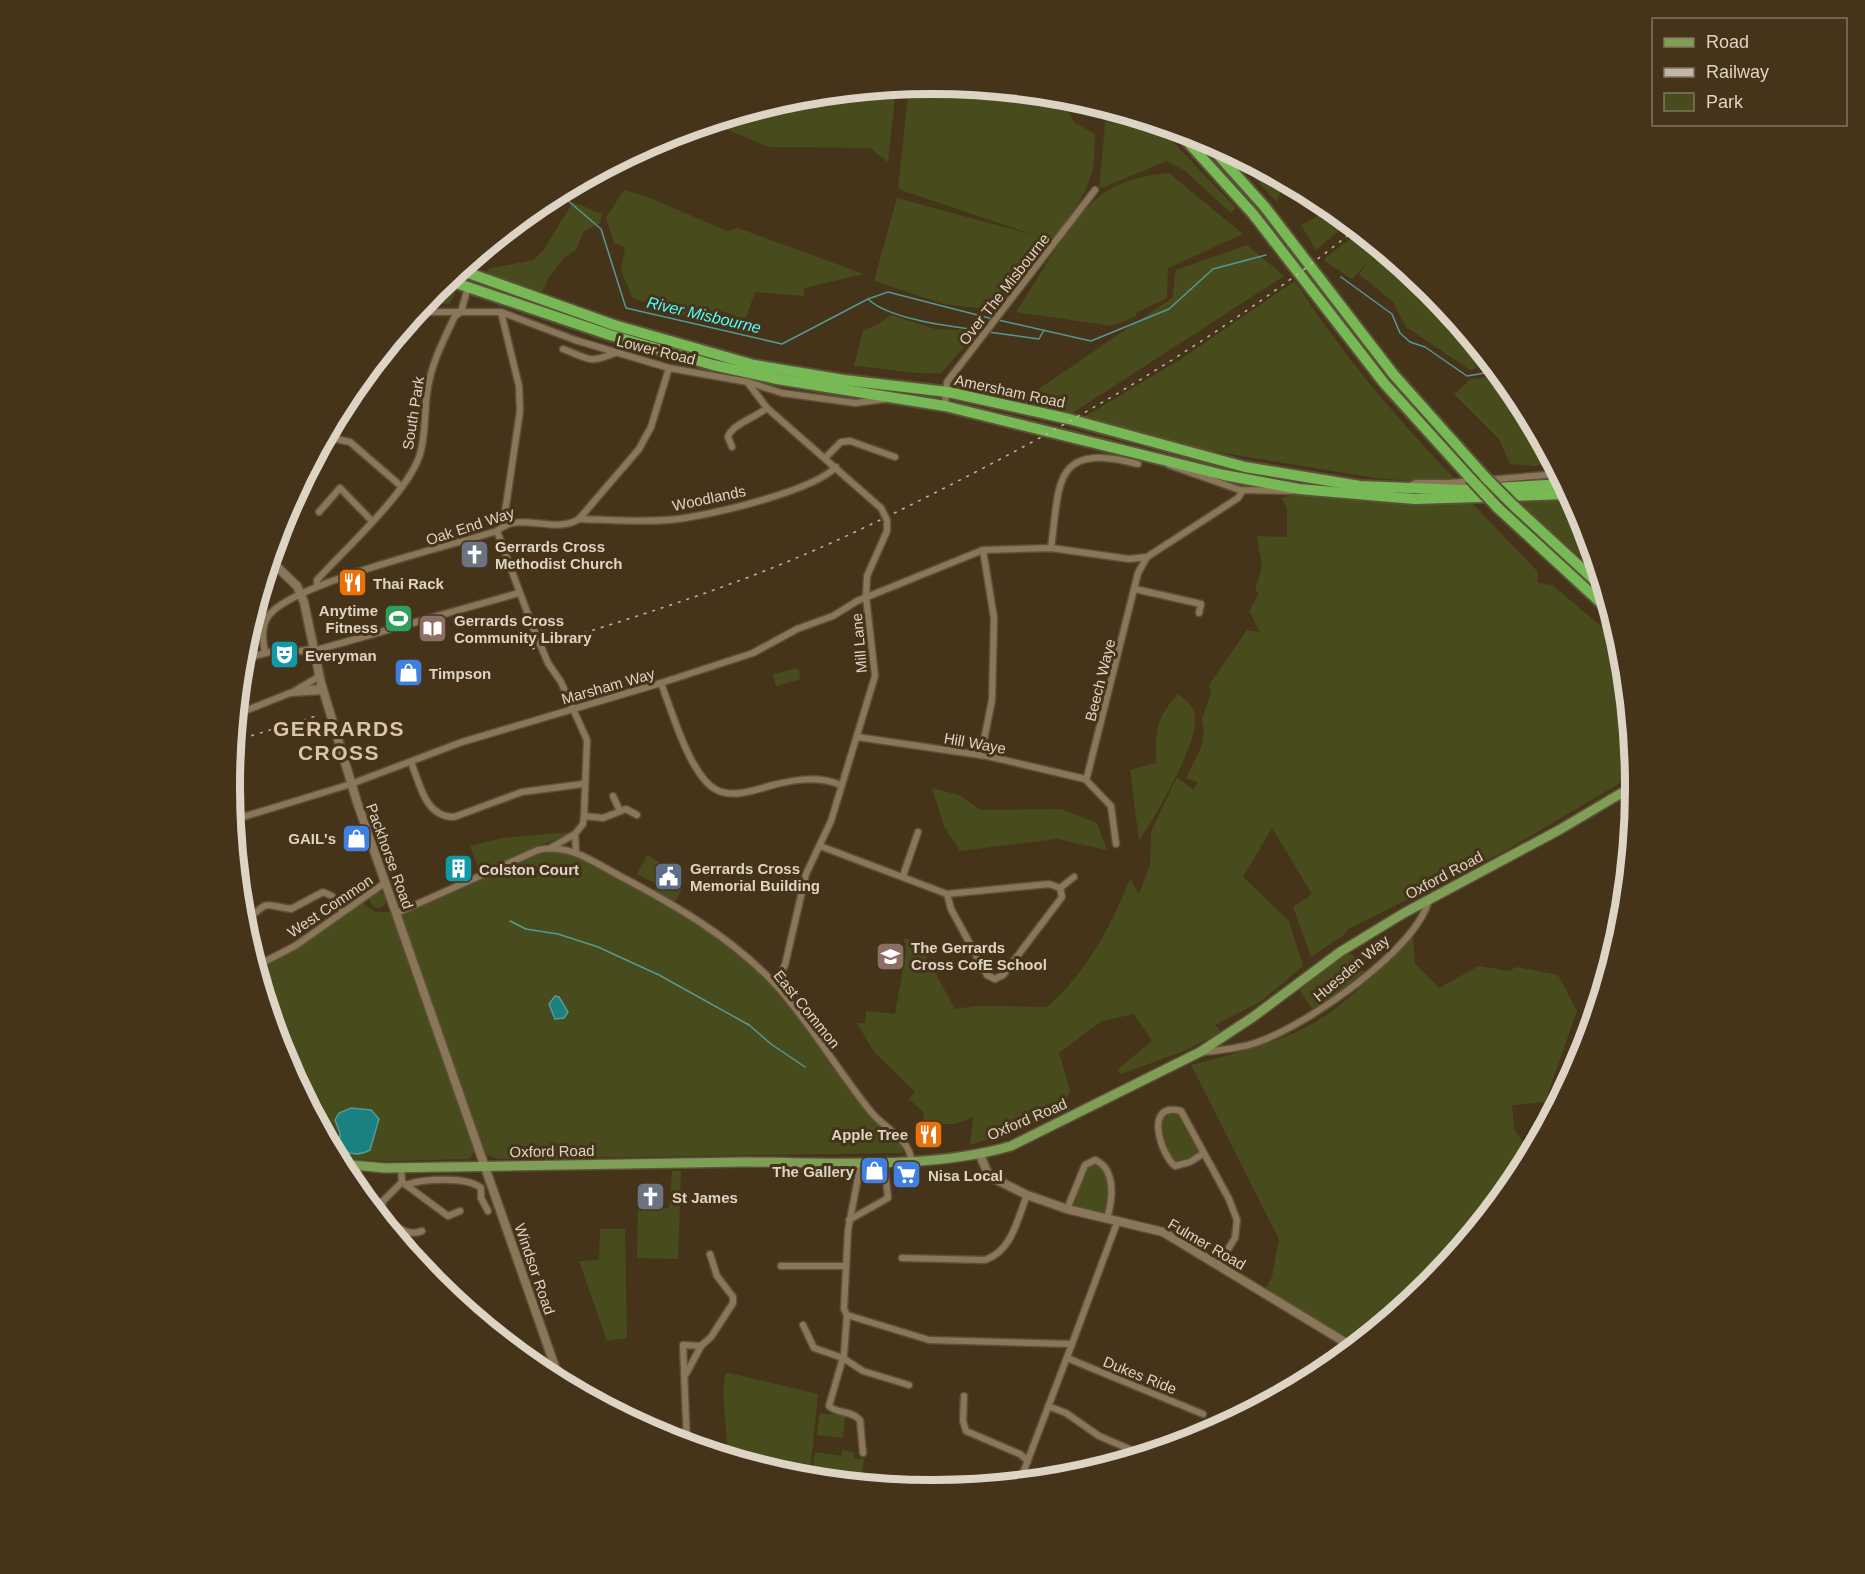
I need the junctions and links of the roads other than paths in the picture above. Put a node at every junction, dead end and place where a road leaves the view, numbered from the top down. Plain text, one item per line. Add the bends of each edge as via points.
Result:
1 (1190, 144) edge
2 (1220, 157) edge
3 (1095, 190) dead end
4 (469, 273) edge
5 (457, 283) edge
6 (468, 287) junction
7 (429, 312) edge
8 (461, 312) junction
9 (501, 312) junction
10 (563, 349) dead end
11 (615, 353) junction
12 (669, 368) junction
13 (748, 382) junction
14 (948, 392) junction
15 (892, 397) junction
16 (945, 406) junction
17 (767, 408) junction
18 (334, 439) edge
19 (732, 447) dead end
20 (1153, 456) junction
21 (895, 457) dead end
22 (825, 458) junction
23 (1138, 464) dead end
24 (836, 467) junction
25 (1550, 475) edge
26 (1556, 484) edge
27 (402, 486) junction
28 (1406, 488) junction
29 (1299, 489) junction
30 (1243, 490) junction
31 (1560, 494) edge
32 (320, 512) dead end
33 (579, 519) junction
34 (371, 520) junction
35 (503, 526) junction
36 (496, 531) junction
37 (1051, 548) junction
38 (983, 550) junction
39 (1147, 557) junction
40 (1129, 559) junction
41 (276, 567) edge
42 (1138, 573) junction
43 (1592, 578) edge
44 (317, 586) junction
45 (1135, 590) junction
46 (301, 593) junction
47 (519, 593) junction
48 (1203, 596) dead end
49 (866, 597) junction
50 (1599, 601) edge
51 (1201, 604) junction
52 (1199, 613) dead end
53 (313, 650) junction
54 (265, 653) junction
55 (252, 656) edge
56 (320, 676) junction
57 (661, 683) junction
58 (323, 690) junction
59 (290, 693) junction
60 (573, 709) junction
61 (244, 711) edge
62 (857, 737) junction
63 (981, 755) junction
64 (411, 762) junction
65 (1086, 778) junction
66 (351, 784) junction
67 (583, 784) junction
68 (841, 785) junction
69 (1625, 791) edge
70 (614, 796) dead end
71 (620, 811) junction
72 (637, 815) dead end
73 (584, 816) junction
74 (241, 818) edge
75 (918, 832) dead end
76 (575, 834) junction
77 (1116, 844) dead end
78 (820, 846) junction
79 (552, 847) junction
80 (576, 853) junction
81 (903, 876) junction
82 (1074, 877) dead end
83 (386, 882) junction
84 (1060, 888) junction
85 (947, 894) junction
86 (1429, 899) junction
87 (343, 912) junction
88 (397, 913) junction
89 (252, 916) edge
90 (263, 962) edge
91 (775, 984) junction
92 (1200, 1052) junction
93 (1204, 1153) junction
94 (980, 1155) junction
95 (911, 1160) junction
96 (884, 1161) junction
97 (861, 1162) junction
98 (353, 1165) edge
99 (485, 1166) junction
100 (401, 1168) junction
101 (404, 1184) junction
102 (895, 1195) dead end
103 (1027, 1195) junction
104 (888, 1198) junction
105 (382, 1207) edge
106 (1067, 1209) junction
107 (460, 1211) dead end
108 (488, 1211) dead end
109 (1107, 1218) junction
110 (849, 1220) junction
111 (1118, 1221) junction
112 (394, 1222) edge
113 (422, 1231) dead end
114 (710, 1254) dead end
115 (902, 1258) dead end
116 (1218, 1265) junction
117 (781, 1266) dead end
118 (846, 1266) junction
119 (847, 1316) junction
120 (803, 1324) dead end
121 (1345, 1342) edge
122 (1072, 1344) junction
123 (701, 1346) junction
124 (843, 1358) junction
125 (1067, 1358) junction
126 (554, 1367) edge
127 (686, 1374) junction
128 (909, 1385) dead end
129 (964, 1396) dead end
130 (1048, 1406) junction
131 (1203, 1414) dead end
132 (687, 1434) edge
133 (1132, 1450) edge
134 (863, 1453) dead end
135 (1028, 1461) junction
136 (1023, 1474) edge

1 - 50 highway, bridge via 1253,214 1384,383 1497,507
2 - 43 highway, bridge via 1264,206 1394,375 1485,477
3 - 14 street, Over The Misbourne via 947,382
4 - 14 highway, Amersham Road via 614,325 754,365
5 - 6 highway
6 - 8 street, South Park
6 - 15 highway via 714,365
7 - 8 street, Lower Road
8 - 9 street, Lower Road
8 - 27 street, South Park via 454,316 435,361 427,390 423,443
9 - 11 street, Lower Road
9 - 35 street via 519,386 520,411
10 - 11 street via 594,360
11 - 12 street, Lower Road
12 - 13 street, Lower Road
12 - 33 street via 651,427 639,449
13 - 15 street, Lower Road via 782,393 855,403
13 - 17 street, Mill Lane
14 - 16 street, Over The Misbourne
14 - 28 highway, Amersham Road via 1069,419 1245,467 1360,486
15 - 16 highway
16 - 20 highway
17 - 19 street via 734,427 728,437
17 - 22 street, Mill Lane
18 - 27 street via 350,442
20 - 29 highway
20 - 30 street via 1180,471
21 - 22 street via 850,441 841,442
22 - 24 street, Mill Lane
23 - 37 street via 1089,457 1070,465 1061,478
24 - 33 street, Woodlands via 806,487 683,518
24 - 49 street, Mill Lane, bridge via 881,508 887,520 887,531 867,576
25 - 28 street via 1416,483
26 - 28 highway, Amersham Road via 1460,490
27 - 34 street, South Park
29 - 30 street via 1279,493
29 - 31 highway via 1414,499
30 - 39 street via 1239,498
32 - 34 street via 340,488
33 - 35 street, Oak End Way via 572,523 528,521
34 - 44 street, South Park via 317,580
35 - 36 street, Oak End Way
36 - 44 street, Oak End Way
36 - 47 street
37 - 38 street
37 - 40 street
38 - 49 street, Marsham Way
38 - 63 street via 994,618 992,700
39 - 40 street
39 - 42 street, Beech Waye
40 - 42 street
41 - 46 main road
42 - 45 street, Beech Waye
44 - 46 street, Oak End Way
45 - 51 street
45 - 65 street, Beech Waye
46 - 53 main road, Packhorse Road
46 - 54 street, Oak End Way via 271,612 265,621
47 - 53 street
47 - 60 street, bridge via 548,663
48 - 51 street
49 - 57 street, Marsham Way via 753,652
49 - 62 street, Mill Lane via 875,676
51 - 52 street
53 - 54 street via 293,652 286,648
53 - 56 main road, Packhorse Road
54 - 55 street
56 - 58 main road, Packhorse Road
56 - 59 street
57 - 60 street, Marsham Way
57 - 68 street via 682,741 701,775 715,789 733,793 804,778 826,779
58 - 59 street via 309,688
58 - 66 main road, Packhorse Road
59 - 61 street
60 - 64 street, Marsham Way via 462,742
60 - 67 street via 586,740
62 - 63 street, Hill Waye
62 - 68 street, Mill Lane
63 - 65 street, Hill Waye
64 - 66 street, Marsham Way
64 - 67 street via 430,808 446,817 522,792
65 - 77 street via 1111,806
66 - 74 street, Marsham Way
66 - 83 main road, Packhorse Road
67 - 73 street
68 - 78 street, Mill Lane
69 - 86 main road, Oxford Road
70 - 71 street
71 - 72 street via 626,809
71 - 73 street via 603,818
73 - 76 street
75 - 81 street
76 - 79 street
76 - 80 street
78 - 81 street
78 - 91 street, Mill Lane via 806,874 785,965
79 - 80 street, East Common
79 - 88 street
80 - 91 street, East Common via 711,928
81 - 85 street
82 - 84 street
83 - 87 street, West Common
83 - 88 main road, Packhorse Road
84 - 85 street via 1049,884
84 - 85 street via 1060,902 1003,975 995,979 987,975 951,909
86 - 92 main road, Oxford Road via 1340,952
86 - 92 street, Huesden Way via 1416,928 1326,1008 1260,1041
87 - 89 street via 332,896 323,892 291,909 272,903 265,905
87 - 90 street, West Common via 295,946
88 - 99 main road, Packhorse Road
91 - 95 street, East Common via 871,1113 907,1145
92 - 94 main road, Oxford Road via 1057,1125
93 - 93 street via 1181,1111 1175,1109 1160,1116 1156,1122 1169,1162 1182,1165
93 - 116 street via 1237,1220 1235,1238
94 - 95 main road, Oxford Road
94 - 103 main road, Fulmer Road via 988,1176
95 - 96 main road, Oxford Road
96 - 97 main road, Oxford Road
96 - 104 street
97 - 99 main road, Oxford Road
97 - 110 street
98 - 100 main road, Oxford Road
99 - 100 main road, Oxford Road
99 - 126 main road, Windsor Road
100 - 101 street
101 - 105 street via 383,1201
101 - 107 street via 444,1215
101 - 108 street via 430,1179 471,1183 481,1188
102 - 104 street
103 - 106 main road, Fulmer Road
103 - 115 street via 1006,1248 996,1256 985,1260
104 - 110 street
106 - 109 main road, Fulmer Road
106 - 109 street via 1085,1165 1095,1160 1110,1173
109 - 111 main road, Fulmer Road
110 - 118 street
111 - 116 main road, Fulmer Road via 1163,1232
111 - 122 street
112 - 113 street via 412,1234
114 - 123 street via 717,1276 733,1303
116 - 121 main road, Fulmer Road
117 - 118 street
118 - 119 street
119 - 122 street via 929,1340
119 - 124 street
120 - 124 street via 814,1348
122 - 125 street
123 - 127 street
123 - 127 street via 683,1345
124 - 128 street via 863,1371
124 - 134 street via 829,1406 860,1420
125 - 130 street
125 - 131 street, Dukes Ride
127 - 132 street
129 - 135 street via 966,1431
130 - 133 street
130 - 135 street
135 - 136 street

